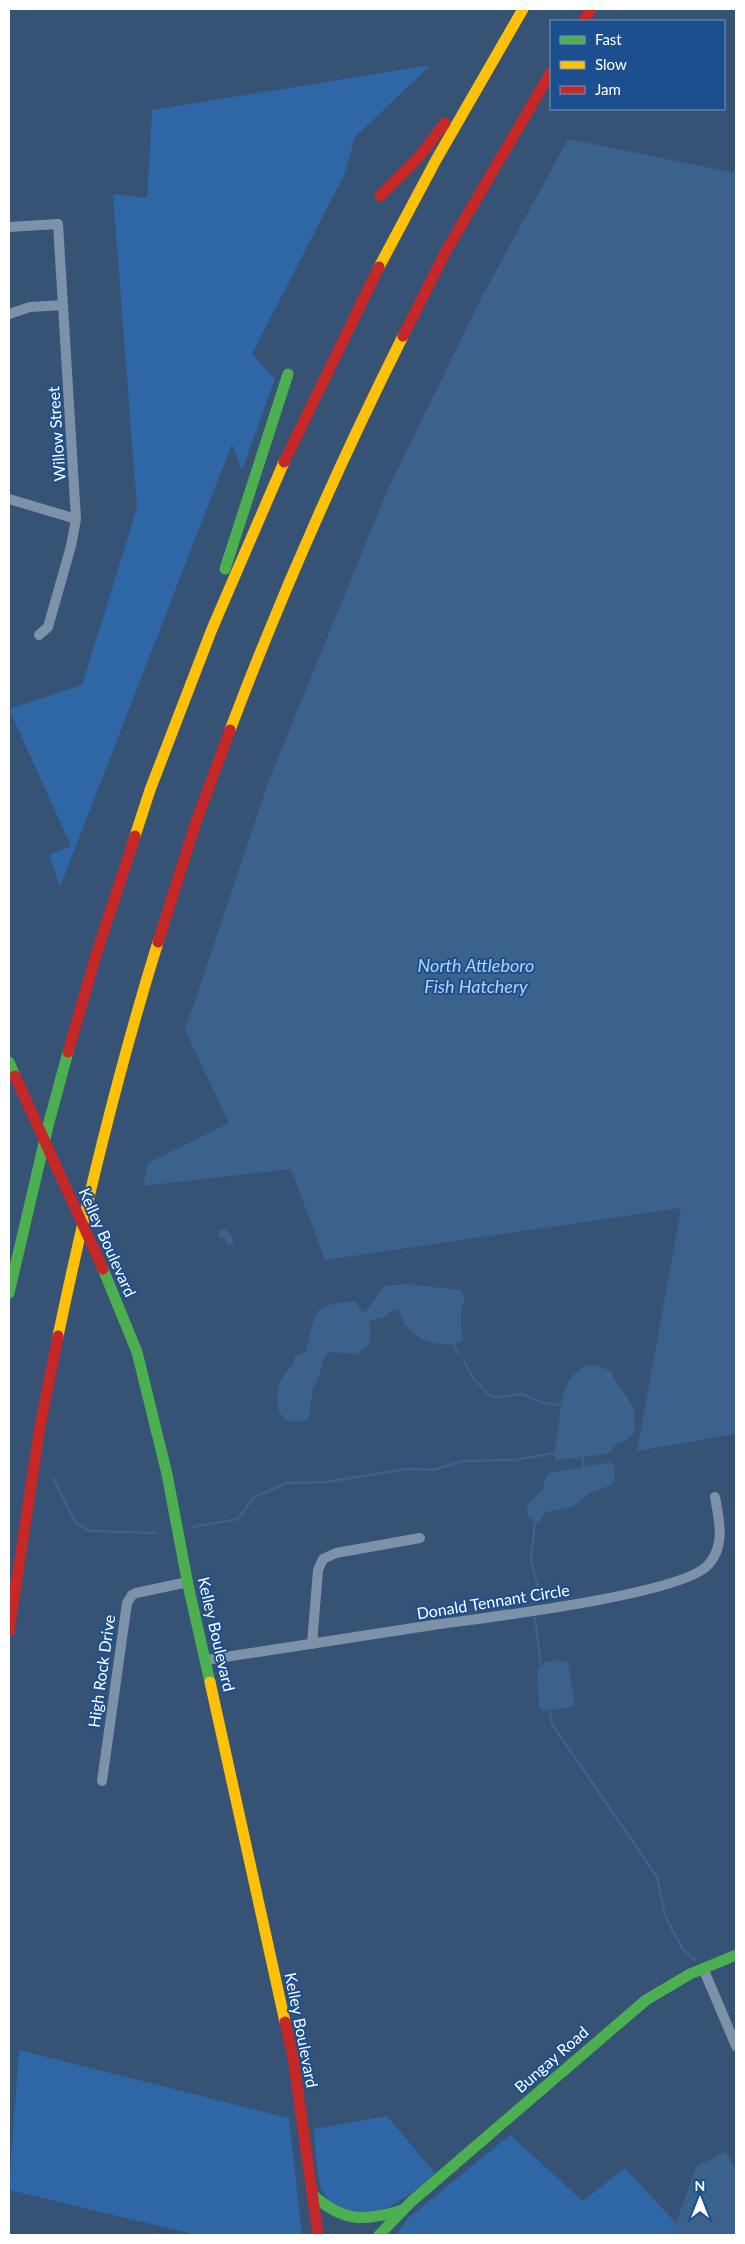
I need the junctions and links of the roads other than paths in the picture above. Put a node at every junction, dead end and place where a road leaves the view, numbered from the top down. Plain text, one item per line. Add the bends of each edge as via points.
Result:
1 (523, 9) edge
2 (591, 9) edge
3 (584, 20) edge
4 (492, 61) junction
5 (550, 74) edge
6 (380, 196) dead end
7 (9, 228) edge
8 (64, 305) junction
9 (9, 314) edge
10 (288, 374) dead end
11 (9, 499) edge
12 (76, 520) junction
13 (39, 635) dead end
14 (178, 711) junction
15 (9, 1062) edge
16 (9, 1293) edge
17 (715, 1497) dead end
18 (420, 1538) dead end
19 (188, 1582) junction
20 (9, 1631) edge
21 (312, 1644) junction
22 (206, 1660) junction
23 (102, 1781) dead end
24 (736, 1955) edge
25 (703, 1968) junction
26 (736, 2046) edge
27 (314, 2196) junction
28 (403, 2210) junction
29 (318, 2235) edge
30 (379, 2235) edge

1 - 4 main road
2 - 3 main road
4 - 6 main road via 418,158
4 - 14 main road via 403,218 324,373 249,537
5 - 20 main road via 453,241 353,437 278,610 197,822 135,1016 78,1234 35,1452
7 - 8 street, Willow Street via 58,224
8 - 9 street via 30,307
8 - 12 street, Willow Street
10 - 14 main road
11 - 12 street
12 - 13 street, Willow Street via 50,620
14 - 16 main road via 86,987 46,1133
15 - 19 main road, Kelley Boulevard, bridge via 137,1352 167,1474
17 - 21 street, Donald Tennant Circle via 720,1534 717,1552 708,1566 681,1581 574,1604
18 - 21 street via 336,1553 323,1560 316,1576
19 - 22 main road, Kelley Boulevard
19 - 23 street, High Rock Drive via 136,1594 127,1603
21 - 22 street, Donald Tennant Circle
22 - 27 main road, Kelley Boulevard via 293,2057
24 - 25 main road, Bungay Road
25 - 26 street
25 - 28 main road, Bungay Road via 660,1990 633,2010
27 - 28 main road, Bungay Road via 332,2212 347,2218 375,2218
27 - 29 main road, Kelley Boulevard
28 - 30 main road, Bungay Road

